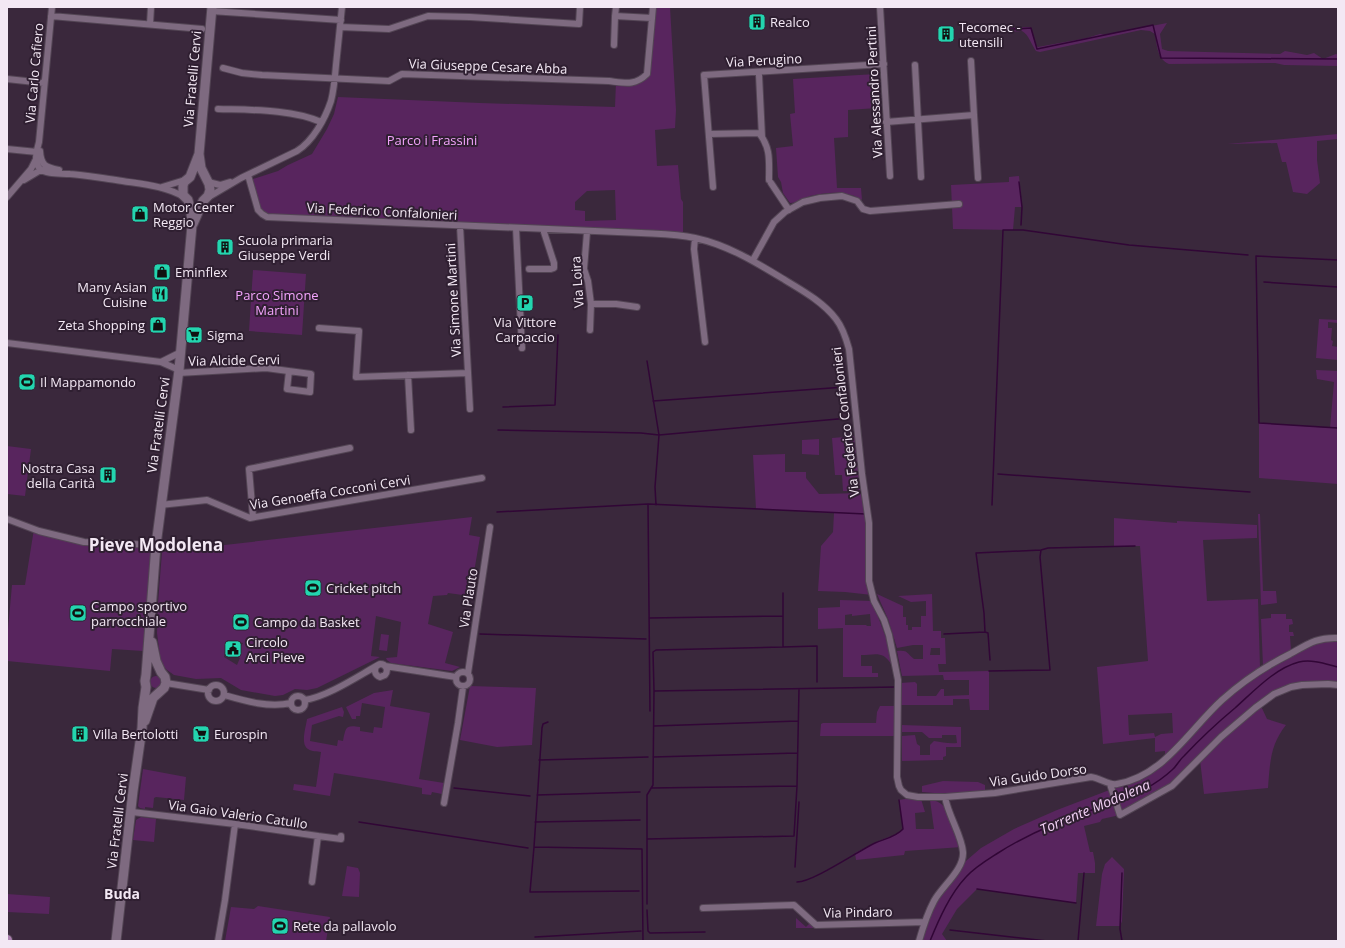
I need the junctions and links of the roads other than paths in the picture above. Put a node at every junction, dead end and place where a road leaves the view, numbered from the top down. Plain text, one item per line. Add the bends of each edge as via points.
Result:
1 (52, 7) edge
2 (151, 7) edge
3 (342, 7) edge
4 (580, 7) edge
5 (616, 7) edge
6 (653, 7) edge
7 (880, 7) edge
8 (212, 9) edge
9 (51, 16) junction
10 (615, 16) junction
11 (652, 18) junction
12 (341, 20) junction
13 (150, 24) junction
14 (340, 27) junction
15 (202, 29) dead end
16 (614, 45) dead end
17 (971, 61) dead end
18 (884, 64) junction
19 (915, 65) dead end
20 (223, 68) dead end
21 (759, 74) dead end
22 (335, 78) junction
23 (7, 79) edge
24 (44, 83) junction
25 (218, 109) dead end
26 (974, 115) junction
27 (918, 120) junction
28 (321, 122) junction
29 (886, 122) junction
30 (709, 134) junction
31 (762, 137) junction
32 (39, 142) junction
33 (7, 149) edge
34 (199, 154) junction
35 (36, 155) junction
36 (43, 171) junction
37 (69, 174) junction
38 (248, 175) junction
39 (890, 176) dead end
40 (921, 176) dead end
41 (188, 178) junction
42 (241, 178) junction
43 (978, 178) dead end
44 (207, 181) junction
45 (20, 182) junction
46 (162, 187) junction
47 (713, 187) dead end
48 (7, 197) edge
49 (187, 199) junction
50 (205, 200) junction
51 (959, 204) dead end
52 (789, 210) junction
53 (192, 225) junction
54 (460, 226) junction
55 (516, 228) junction
56 (543, 229) junction
57 (586, 232) junction
58 (695, 238) junction
59 (753, 260) junction
60 (529, 269) dead end
61 (591, 304) junction
62 (637, 307) dead end
63 (319, 328) dead end
64 (590, 330) dead end
65 (705, 342) dead end
66 (7, 343) edge
67 (522, 348) dead end
68 (181, 352) junction
69 (161, 362) junction
70 (290, 371) junction
71 (179, 372) junction
72 (468, 372) junction
73 (408, 375) junction
74 (470, 409) dead end
75 (411, 430) dead end
76 (350, 448) dead end
77 (482, 478) dead end
78 (160, 505) junction
79 (7, 518) edge
80 (253, 518) junction
81 (490, 527) dead end
82 (156, 545) junction
83 (150, 628) junction
84 (1338, 638) edge
85 (385, 666) junction
86 (376, 667) junction
87 (408, 670) junction
88 (161, 672) junction
89 (386, 673) junction
90 (468, 673) junction
91 (146, 675) junction
92 (378, 676) junction
93 (456, 677) junction
94 (353, 679) junction
95 (166, 682) junction
96 (1338, 685) edge
97 (146, 687) junction
98 (463, 687) junction
99 (209, 690) junction
100 (160, 691) junction
101 (224, 695) junction
102 (305, 700) junction
103 (291, 703) junction
104 (142, 728) junction
105 (1110, 784) junction
106 (945, 798) junction
107 (444, 803) dead end
108 (132, 812) junction
109 (235, 824) junction
110 (318, 836) junction
111 (341, 836) dead end
112 (312, 882) dead end
113 (703, 908) dead end
114 (925, 922) junction
115 (116, 941) edge
116 (218, 941) edge
117 (919, 941) edge

1 - 9 street, Via Carlo Cafiero
2 - 13 street
3 - 12 street
4 - 14 street via 579,24 428,16 389,29
5 - 10 street
6 - 11 street, Via Giuseppe Cesare Abba
7 - 18 street, Via Alessandro Pertini
8 - 12 street
8 - 34 main road, Via Fratelli Cervi
9 - 13 street
9 - 24 street, Via Carlo Cafiero
10 - 11 street
10 - 16 street
11 - 22 street, Via Giuseppe Cesare Abba via 647,74 641,80 632,83 408,74 402,74 389,81
12 - 14 street
13 - 15 street
14 - 22 street
17 - 26 street
18 - 29 street, Via Alessandro Pertini
18 - 30 street, Via Perugino via 704,74
19 - 27 street
20 - 22 street, Via Giuseppe Cesare Abba via 256,75
21 - 31 street, Via Perugino
22 - 28 street via 331,100
23 - 24 street
24 - 32 street, Via Carlo Cafiero
25 - 28 street via 291,114
26 - 27 street
26 - 43 street
27 - 29 street
27 - 40 street
28 - 38 street via 304,146
29 - 39 street, Via Alessandro Pertini
30 - 31 street via 759,133
30 - 47 street, Via Perugino
31 - 52 street, Via Perugino via 768,150 770,181
32 - 35 street, Via Carlo Cafiero
32 - 37 street, Via Carlo Cafiero via 42,163
33 - 35 street
34 - 41 main road, Via Fratelli Cervi
34 - 44 main road, Via Fratelli Cervi via 201,168
35 - 36 street via 38,166
35 - 45 street via 31,169
36 - 37 street, Via Carlo Cafiero
36 - 45 street
37 - 46 street, Via Carlo Cafiero
38 - 42 street
38 - 54 street, Via Federico Confalonieri via 258,210 267,217
41 - 44 main road via 197,175
41 - 46 street, Via Carlo Cafiero
41 - 49 main road, Via Fratelli Cervi via 182,186 183,195
42 - 44 street via 220,185
42 - 50 street
44 - 50 main road, Via Fratelli Cervi via 210,190
45 - 48 street
46 - 49 street, Via Carlo Cafiero
49 - 50 main road via 195,203
49 - 53 main road, Via Fratelli Cervi
50 - 53 main road, Via Fratelli Cervi
51 - 52 street via 870,211 863,209 857,201 842,196 803,202
52 - 59 street via 774,222
53 - 68 main road, Via Fratelli Cervi
54 - 55 street, Via Federico Confalonieri
54 - 72 street, Via Simone Martini
55 - 56 street, Via Federico Confalonieri
55 - 67 street
56 - 57 street, Via Federico Confalonieri
56 - 60 street via 554,268
57 - 58 street, Via Federico Confalonieri
57 - 61 street, Via Loira via 584,269
58 - 59 street, Via Federico Confalonieri via 725,247
58 - 65 street via 694,249
59 - 106 street, Via Federico Confalonieri via 822,304 836,319 846,337 851,361 869,523 869,581 874,601 889,635 898,680 898,782 901,790 907,795
61 - 62 street
61 - 64 street, Via Loira
63 - 73 street, Via Simone Martini via 359,331 356,377
66 - 69 street
68 - 69 street
68 - 71 main road, Via Fratelli Cervi
69 - 71 street
70 - 70 street, Via Alcide Cervi via 311,374 310,392 287,389
70 - 71 street, Via Alcide Cervi via 266,368
71 - 78 main road, Via Fratelli Cervi
72 - 73 street, Via Simone Martini
72 - 74 street, Via Simone Martini
73 - 75 street
76 - 80 street via 249,469
77 - 80 street, Via Genoeffa Cocconi Cervi
78 - 80 street, Via Genoeffa Cocconi Cervi via 207,500
78 - 82 main road, Via Fratelli Cervi
79 - 82 street via 38,531 84,542
81 - 90 street, Via Plauto
82 - 83 main road, Via Fratelli Cervi
83 - 88 main road, Via Fratelli Cervi via 156,661
83 - 91 main road, Via Fratelli Cervi
84 - 105 street, Via Guido Dorso via 1317,640 1252,677 1222,700 1161,764 1132,780
85 - 86 street via 380,664
85 - 87 street
85 - 89 street
86 - 92 street
86 - 94 street
87 - 89 street
87 - 93 street
88 - 91 main road via 152,671
88 - 95 main road, Via Fratelli Cervi
89 - 92 street via 382,677
90 - 93 street via 461,672
90 - 98 street, Via Plauto via 470,682
91 - 97 main road, Via Fratelli Cervi
92 - 94 street
93 - 98 street via 456,683
94 - 102 street via 315,698
95 - 99 street
95 - 100 main road, Via Fratelli Cervi
96 - 105 street via 1302,685 1274,694 1225,734 1172,786 1120,814
97 - 100 main road via 151,691
97 - 104 main road, Via Fratelli Cervi
98 - 107 street, Via Plauto
99 - 101 street via 212,686 218,685 223,688
99 - 101 street via 209,696 213,700 219,700
100 - 104 main road, Via Fratelli Cervi via 153,698
101 - 103 street via 260,703
102 - 103 street via 301,696 296,696
102 - 103 street via 305,707 301,710 295,710
104 - 108 main road, Via Fratelli Cervi
105 - 106 street, Via Guido Dorso via 1098,778 1083,778
106 - 114 street via 963,849 963,858 960,866 936,897
108 - 109 street, Via Gaio Valerio Catullo
108 - 115 main road, Via Fratelli Cervi
109 - 110 street, Via Gaio Valerio Catullo
109 - 116 street
110 - 111 street via 341,839
110 - 112 street, Via Gaio Valerio Catullo
113 - 114 street, Via Pindaro via 794,905 816,925
114 - 117 street

